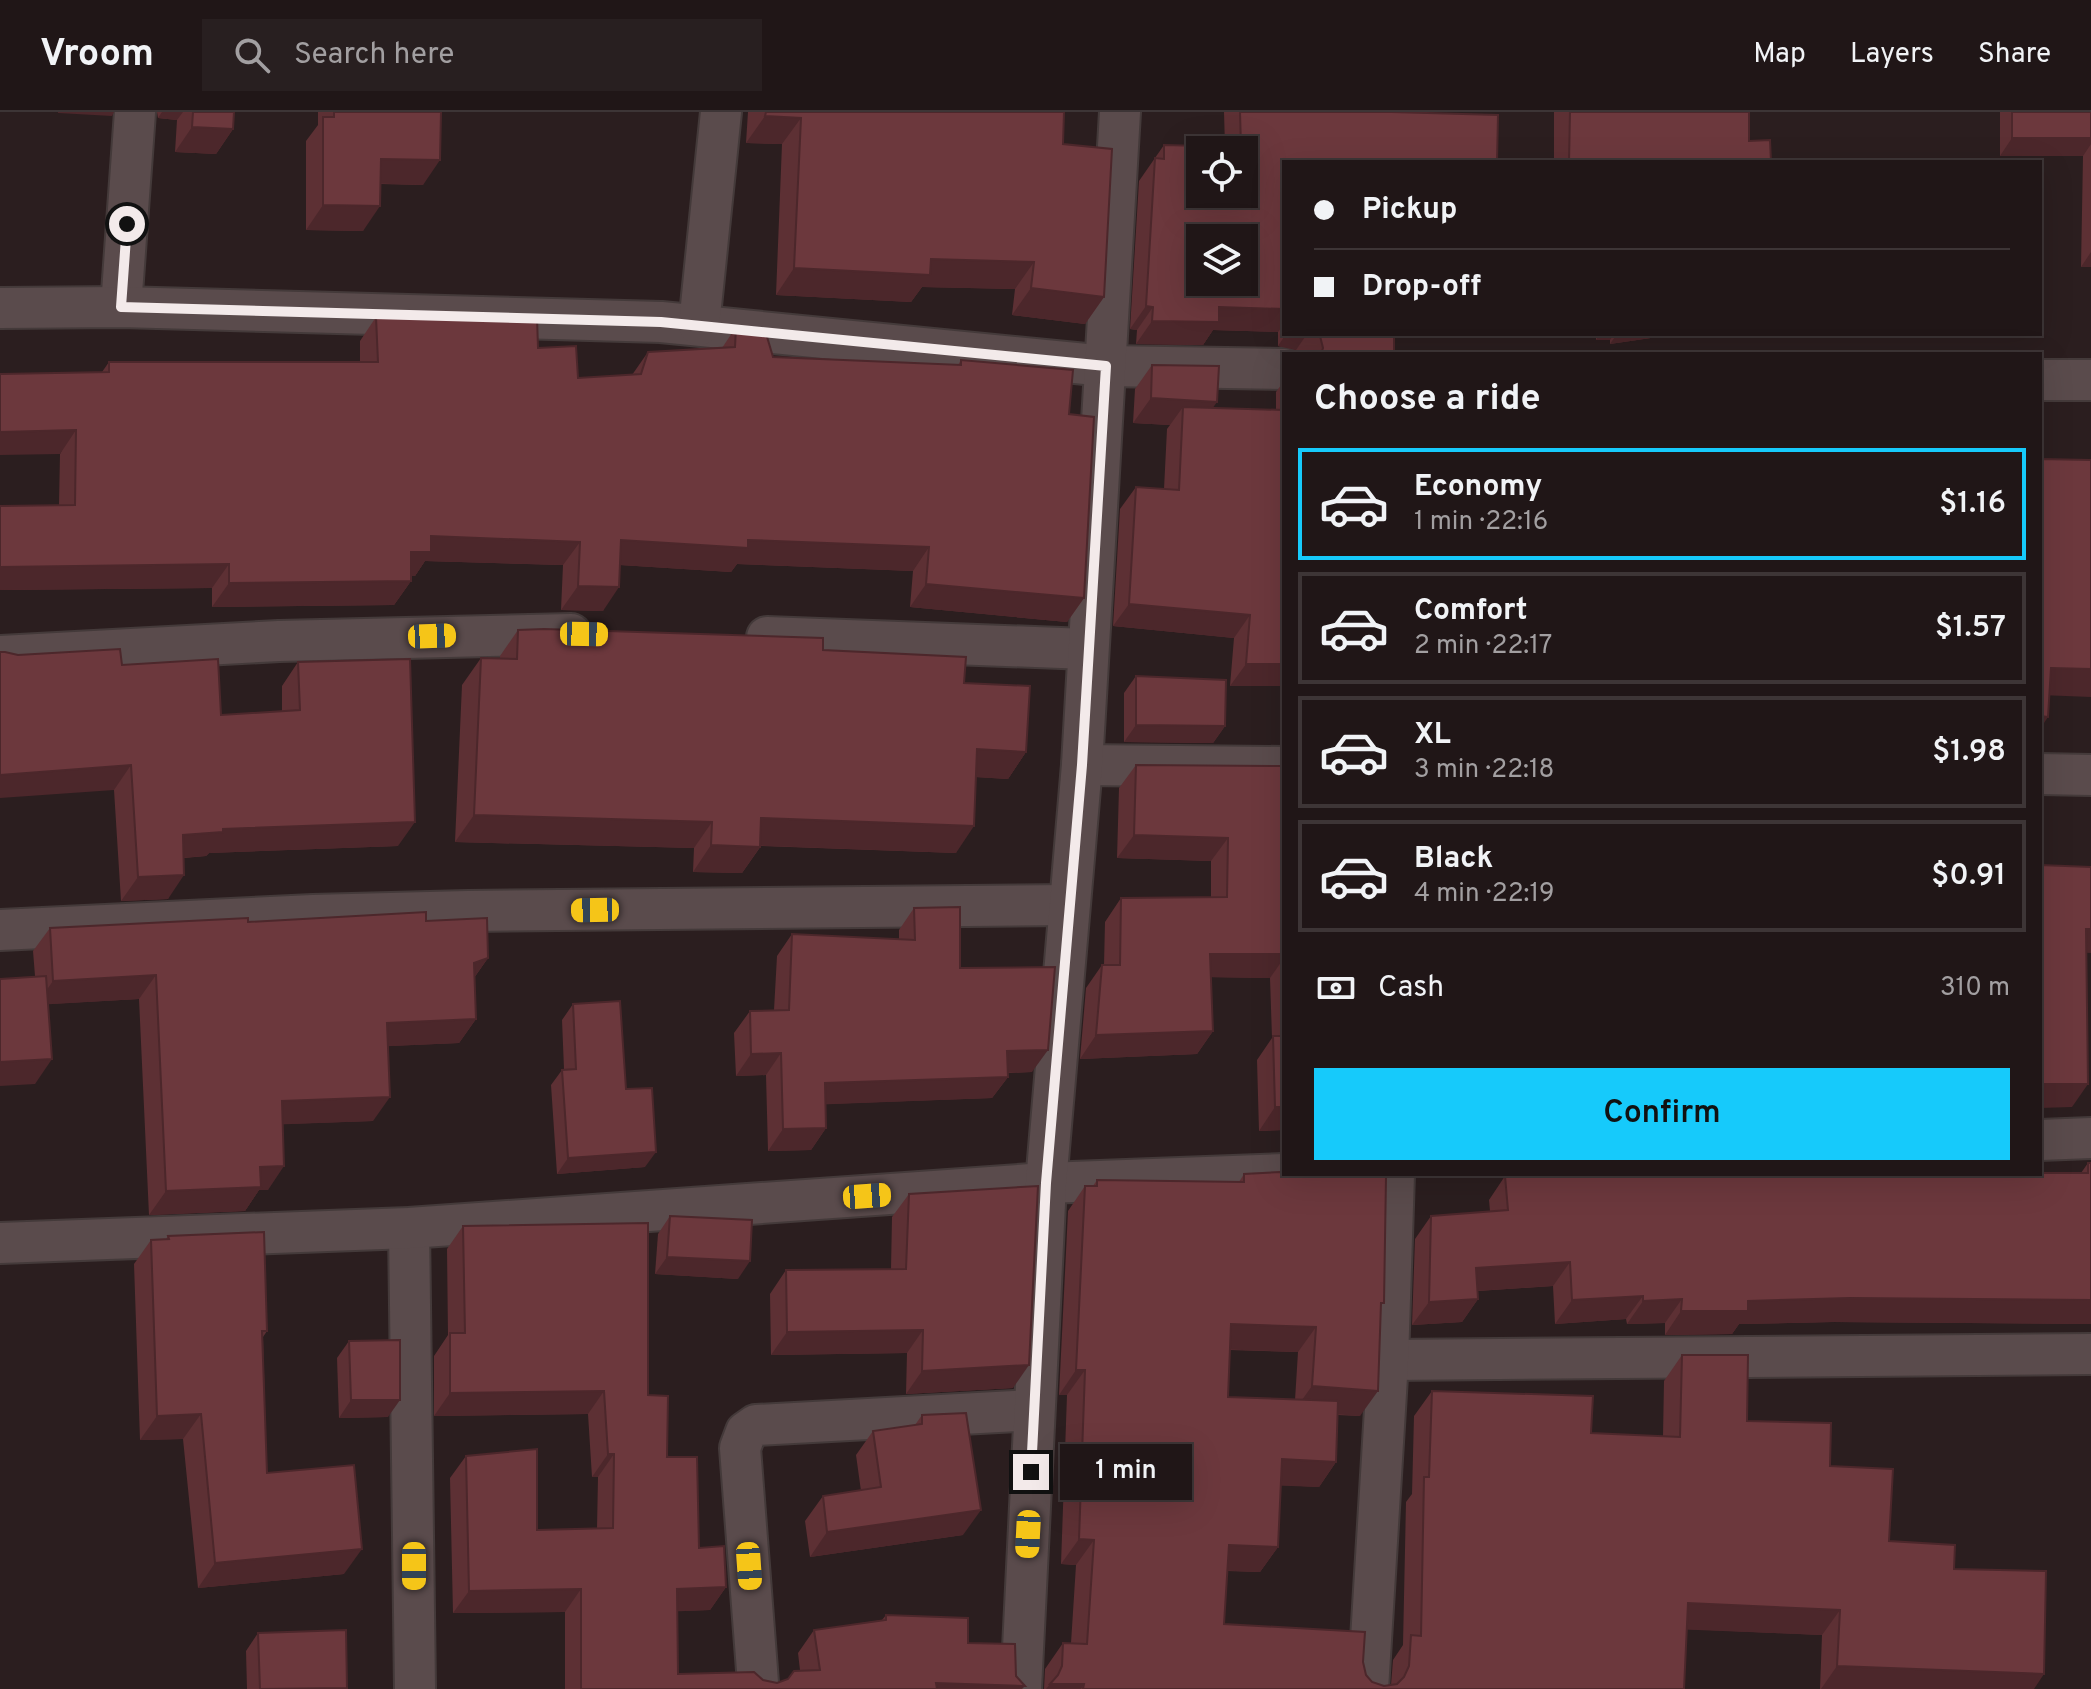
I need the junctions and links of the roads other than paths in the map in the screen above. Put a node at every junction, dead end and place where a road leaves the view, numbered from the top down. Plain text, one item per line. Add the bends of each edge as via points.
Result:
1 (135, 112) edge
2 (721, 112) edge
3 (1120, 112) edge
4 (121, 307) junction
5 (0, 308) edge
6 (699, 325) junction
7 (1106, 366) junction
8 (1282, 369) edge
9 (2042, 380) edge
10 (2091, 380) edge
11 (614, 634) edge
12 (736, 636) edge
13 (1087, 649) junction
14 (0, 656) edge
15 (1082, 765) junction
16 (1282, 767) edge
17 (2042, 774) edge
18 (2091, 775) edge
19 (1069, 905) junction
20 (0, 930) edge
21 (2091, 1138) edge
22 (2042, 1140) edge
23 (1282, 1174) edge
24 (1394, 1176) edge
25 (1046, 1183) junction
26 (409, 1228) junction
27 (0, 1243) edge
28 (2091, 1354) edge
29 (1388, 1360) junction
30 (1034, 1410) junction
31 (758, 1683) edge
32 (415, 1689) edge
33 (1021, 1689) edge
34 (1368, 1689) edge

1 - 4 street
2 - 6 street
3 - 7 street
4 - 5 street
4 - 6 street
6 - 7 street
7 - 8 street
7 - 13 street
9 - 10 street
11 - 14 street via 279,641
12 - 13 street
13 - 15 street
15 - 16 street
15 - 19 street
17 - 18 street
19 - 20 street via 468,911
19 - 25 street
21 - 22 street
23 - 25 street
24 - 29 street
25 - 26 street
25 - 30 street
26 - 27 street
26 - 32 street
28 - 29 street
29 - 34 street
30 - 31 street via 756,1425 746,1432 740,1448
30 - 33 street

